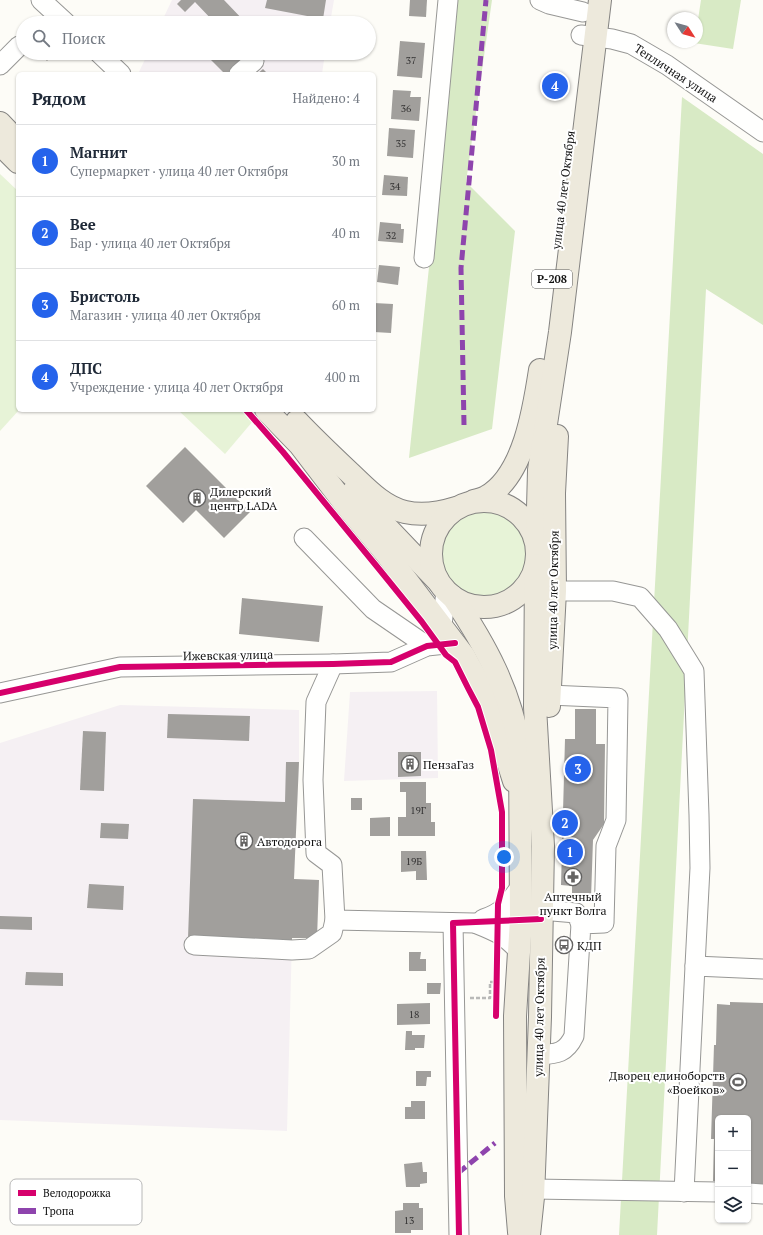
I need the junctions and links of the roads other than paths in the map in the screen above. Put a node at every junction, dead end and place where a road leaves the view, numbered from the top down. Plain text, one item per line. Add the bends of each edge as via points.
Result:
1 (41, 0) edge
2 (448, 0) edge
3 (540, 0) edge
4 (589, 4) edge
5 (58, 16) edge
6 (588, 36) junction
7 (16, 49) edge
8 (106, 60) edge
9 (254, 60) dead end
10 (0, 65) edge
11 (119, 72) edge
12 (241, 72) edge
13 (763, 132) edge
14 (10, 134) edge
15 (16, 155) edge
16 (424, 258) dead end
17 (554, 380) junction
18 (268, 412) edge
19 (288, 412) edge
20 (300, 445) junction
21 (465, 505) junction
22 (304, 538) dead end
23 (537, 556) junction
24 (446, 590) junction
25 (555, 591) junction
26 (442, 625) junction
27 (455, 643) junction
28 (427, 646) junction
29 (332, 664) junction
30 (0, 693) edge
31 (549, 695) junction
32 (530, 800) junction
33 (521, 886) junction
34 (535, 917) junction
35 (335, 920) junction
36 (453, 922) junction
37 (474, 922) junction
38 (581, 924) junction
39 (194, 945) dead end
40 (519, 951) junction
41 (695, 966) junction
42 (763, 969) edge
43 (539, 1055) junction
44 (533, 1189) junction
45 (684, 1192) junction
46 (715, 1192) edge
47 (751, 1193) edge
48 (763, 1194) edge
49 (459, 1235) edge
50 (520, 1235) edge
51 (529, 1235) edge

1 - 5 street
2 - 16 street
3 - 4 street via 549,4
4 - 6 main road, улица 40 лет Октября / Р-208
6 - 13 street, Тепличная улица via 631,44 667,65
6 - 17 main road, улица 40 лет Октября / Р-208
6 - 21 main road, улица 40 лет Октября / Р-208 via 546,331 530,421 516,463 505,480 486,497
7 - 10 street
8 - 11 street
9 - 12 street
14 - 15 main road
17 - 23 main road, улица 40 лет Октября / Р-208 via 539,470
17 - 25 main road, улица 40 лет Октября / Р-208 via 558,405 554,492
18 - 20 main road
19 - 21 main road, улица 40 лет Октября via 360,483 392,507 405,512 433,514
20 - 24 main road via 354,493
20 - 26 main road
21 - 23 main road, улица 40 лет Октября via 484,500 503,504 519,513 531,528
21 - 24 main road, улица 40 лет Октября via 442,521 433,538 432,566
22 - 28 street via 373,609
23 - 24 main road, улица 40 лет Октября via 531,579 523,590 516,597 498,605 470,605
23 - 32 main road, улица 40 лет Октября via 535,707
24 - 26 street
24 - 32 main road, улица 40 лет Октября via 475,630 500,679 516,726
25 - 31 main road, улица 40 лет Октября / Р-208
25 - 41 street via 613,591 640,597 668,629 694,671 700,848
26 - 27 main road
26 - 28 street
27 - 28 street, Ижевская улица
27 - 32 main road via 486,697
28 - 29 street, Ижевская улица via 391,662
29 - 30 street, Ижевская улица via 120,667
29 - 35 street via 316,702 313,780 316,853 332,865
31 - 32 main road, улица 40 лет Октября / Р-208 via 546,750
31 - 38 street via 618,698 616,820 606,846 604,923
32 - 33 main road, улица 40 лет Октября
32 - 34 main road, улица 40 лет Октября via 543,846
33 - 34 main road, улица 40 лет Октября
33 - 37 street via 498,913
34 - 37 street
34 - 38 street via 576,913
34 - 40 main road
34 - 43 main road, улица 40 лет Октября
35 - 36 street
35 - 39 street via 332,933 309,949
36 - 37 street
36 - 49 street
37 - 40 street via 508,939
38 - 43 street via 574,1036 567,1048 561,1052
40 - 50 main road via 515,1016 516,1196
41 - 42 street
41 - 45 street
43 - 44 main road, улица 40 лет Октября
44 - 45 street
44 - 51 main road, улица 40 лет Октября
45 - 46 street
47 - 48 street

